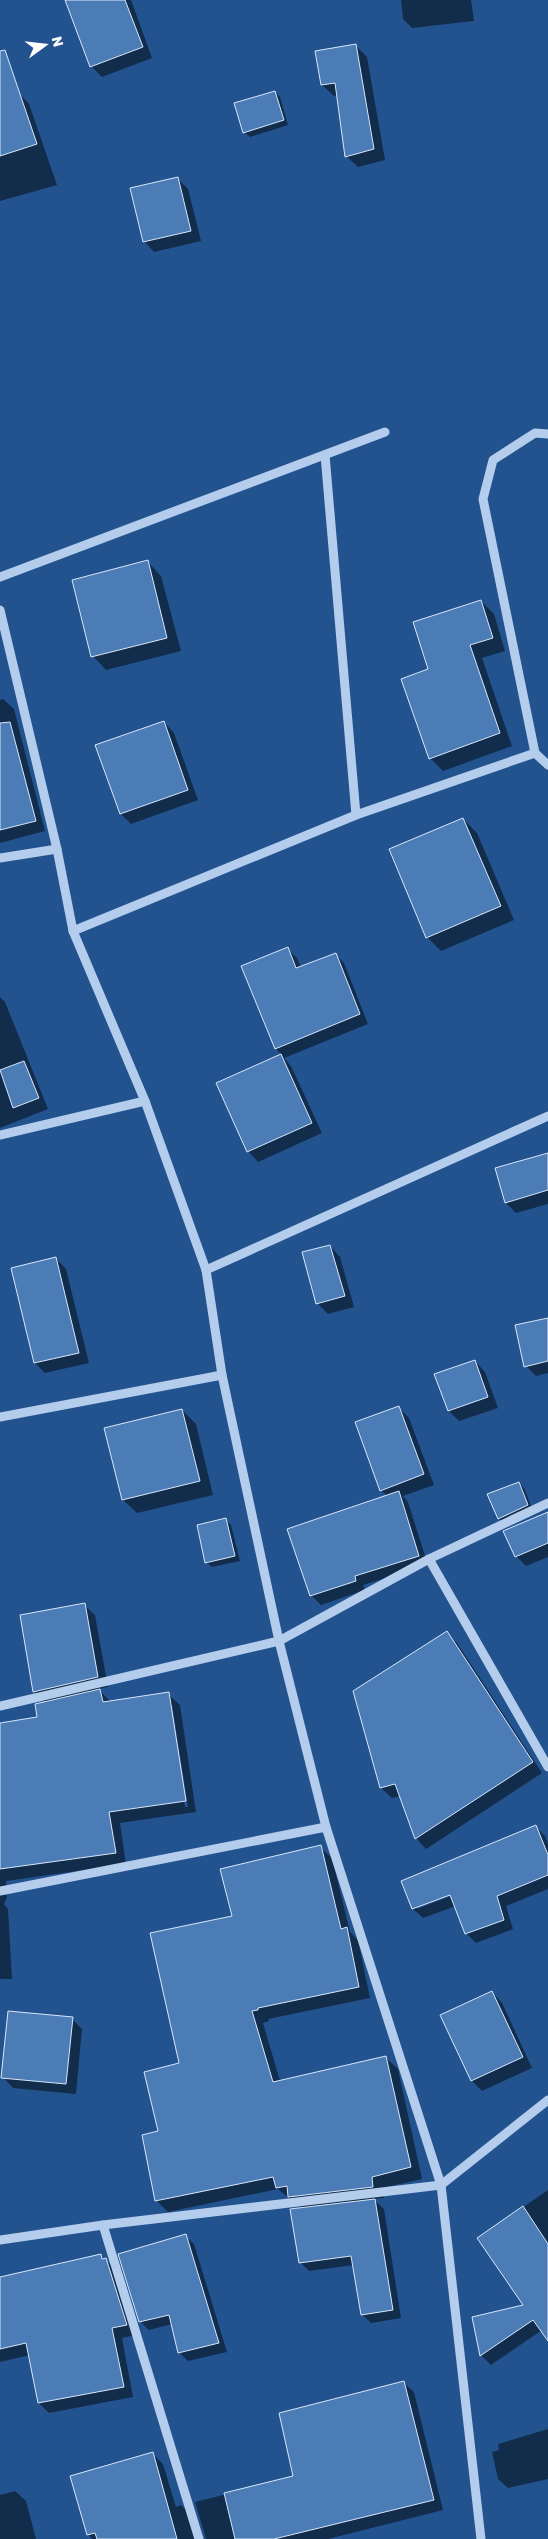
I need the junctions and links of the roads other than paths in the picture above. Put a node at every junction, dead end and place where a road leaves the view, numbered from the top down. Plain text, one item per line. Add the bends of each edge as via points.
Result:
1 (385, 432) dead end
2 (548, 434) edge
3 (325, 454) junction
4 (0, 577) edge
5 (0, 610) edge
6 (535, 753) junction
7 (548, 765) edge
8 (356, 815) junction
9 (58, 849) junction
10 (0, 858) edge
11 (73, 931) junction
12 (145, 1101) junction
13 (548, 1116) edge
14 (0, 1135) edge
15 (206, 1270) junction
16 (222, 1375) junction
17 (0, 1417) edge
18 (548, 1503) edge
19 (429, 1559) junction
20 (279, 1641) junction
21 (0, 1706) edge
22 (548, 1767) edge
23 (326, 1827) junction
24 (0, 1891) edge
25 (548, 2100) edge
26 (441, 2185) junction
27 (103, 2225) junction
28 (0, 2240) edge
29 (199, 2539) edge
30 (481, 2539) edge

1 - 3 street
2 - 6 street via 535,432 493,460 483,499
3 - 4 street
3 - 8 street
5 - 9 street
6 - 7 street
6 - 8 street
8 - 11 street
9 - 10 street
9 - 11 street
11 - 12 street
12 - 14 street
12 - 15 street
13 - 15 street
15 - 16 street
16 - 17 street
16 - 20 street
18 - 19 street
19 - 20 street
19 - 22 street
20 - 21 street
20 - 23 street
23 - 24 street
23 - 26 street
25 - 26 street
26 - 27 street
26 - 30 street
27 - 28 street
27 - 29 street

